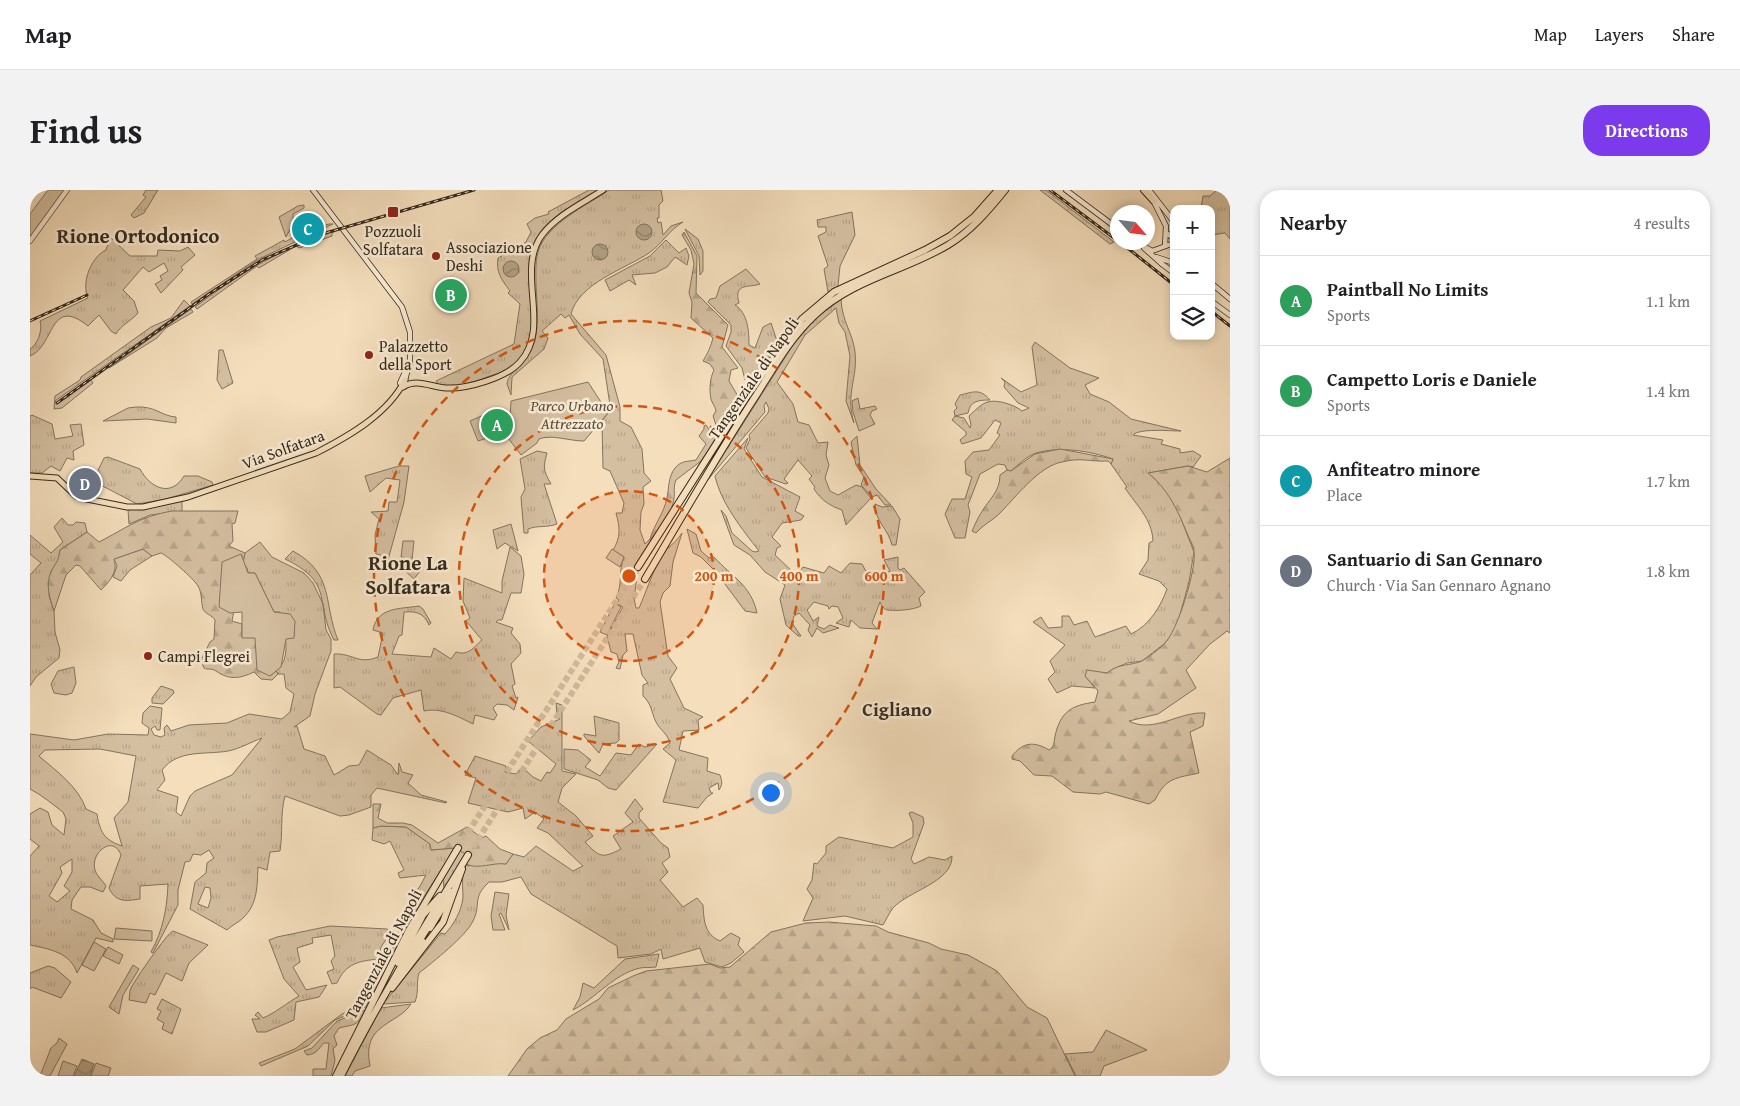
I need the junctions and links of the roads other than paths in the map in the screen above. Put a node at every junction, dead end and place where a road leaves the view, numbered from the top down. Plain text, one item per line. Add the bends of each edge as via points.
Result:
1 (67, 190) edge
2 (313, 190) edge
3 (603, 190) edge
4 (998, 190) edge
5 (1005, 190) edge
6 (1066, 190) edge
7 (1147, 190) edge
8 (1154, 201) joint
9 (1170, 217) edge
10 (1170, 222) edge
11 (1110, 223) edge
12 (1166, 226) junction
13 (1167, 233) junction
14 (1170, 236) edge
15 (30, 241) edge
16 (1170, 245) edge
17 (1164, 247) junction
18 (1146, 250) edge
19 (1155, 250) edge
20 (1164, 262) junction
21 (1170, 263) edge
22 (1170, 270) edge
23 (1215, 287) edge
24 (1230, 299) edge
25 (1215, 304) edge
26 (1230, 315) edge
27 (406, 372) junction
28 (410, 381) junction
29 (400, 386) junction
30 (30, 476) edge
31 (638, 567) tunnel mouth
32 (645, 579) tunnel mouth
33 (458, 848) tunnel mouth
34 (468, 855) tunnel mouth
35 (460, 876) junction
36 (446, 891) junction
37 (452, 902) junction
38 (398, 980) junction
39 (386, 993) junction
40 (336, 1076) edge
41 (341, 1076) edge

1 - 15 main road
2 - 27 main road, Via Solfatara via 399,302 410,332
3 - 28 main road via 552,224 537,244 532,269 532,338 520,362 509,372 459,387
4 - 31 highway, Tangenziale di Napoli via 985,206 950,236 834,292 802,319 756,383
5 - 32 highway, Tangenziale di Napoli via 984,215 947,245 844,293 802,329 715,458
6 - 11 main road
7 - 8 highway
7 - 9 main road
8 - 12 main road
10 - 12 main road
12 - 13 main road
13 - 14 main road
13 - 17 main road
16 - 17 main road
17 - 19 main road
17 - 20 main road
18 - 20 main road
20 - 21 main road
20 - 22 main road
23 - 24 main road
25 - 26 main road
27 - 28 main road, Via Solfatara
27 - 29 main road, Via Solfatara
28 - 29 main road, Via Solfatara
29 - 30 main road, Via Solfatara via 369,420 316,453 165,502 127,507 76,496 53,476
33 - 40 highway, Tangenziale di Napoli via 409,930
34 - 35 highway, Tangenziale di Napoli
35 - 36 highway, Tangenziale di Napoli
35 - 37 highway
35 - 38 highway
35 - 38 highway via 437,925
35 - 39 highway
36 - 39 highway, Tangenziale di Napoli
36 - 39 highway via 417,925
37 - 38 highway via 439,926
37 - 38 highway via 443,922
38 - 39 highway
39 - 41 highway, Tangenziale di Napoli

